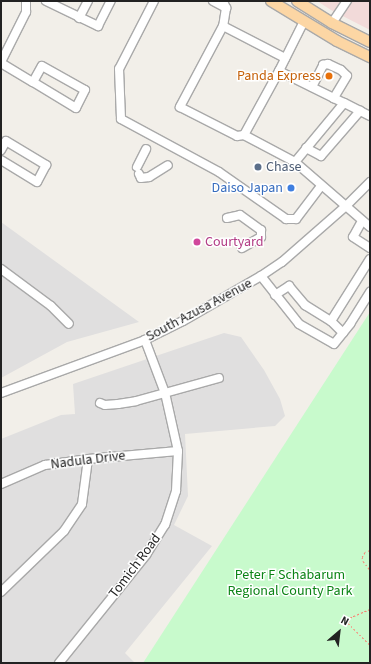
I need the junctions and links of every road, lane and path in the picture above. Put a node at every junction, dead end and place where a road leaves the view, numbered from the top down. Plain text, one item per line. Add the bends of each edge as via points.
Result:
1 (26, 1) edge
2 (46, 1) edge
3 (88, 1) edge
4 (111, 1) edge
5 (154, 1) edge
6 (213, 1) edge
7 (271, 1) edge
8 (296, 1) edge
9 (346, 1) edge
10 (224, 4) edge
11 (79, 18) junction
12 (304, 21) junction
13 (332, 23) junction
14 (223, 26) junction
15 (370, 42) edge
16 (4, 45) edge
17 (370, 57) edge
18 (285, 58) junction
19 (1, 62) edge
20 (279, 71) junction
21 (33, 82) junction
22 (312, 87) junction
23 (334, 98) junction
24 (344, 103) junction
25 (360, 111) junction
26 (370, 116) edge
27 (244, 135) junction
28 (4, 139) edge
29 (306, 148) junction
30 (146, 149) dead end
31 (1, 150) edge
32 (1, 160) edge
33 (295, 162) junction
34 (168, 165) dead end
35 (370, 182) edge
36 (321, 186) junction
37 (346, 206) junction
38 (227, 218) dead end
39 (368, 225) edge
40 (242, 248) dead end
41 (370, 248) edge
42 (370, 259) edge
43 (1, 269) edge
44 (261, 276) junction
45 (370, 292) edge
46 (275, 295) junction
47 (331, 321) junction
48 (69, 324) dead end
49 (343, 332) junction
50 (145, 340) junction
51 (219, 378) dead end
52 (1, 393) edge
53 (165, 393) junction
54 (100, 402) dead end
55 (178, 451) junction
56 (88, 459) junction
57 (1, 484) edge
58 (370, 550) edge
59 (370, 570) edge
60 (1, 592) edge
61 (370, 609) edge
62 (370, 645) edge
63 (59, 663) edge

1 - 16 street via 26,12
2 - 11 street
3 - 11 street
4 - 11 street via 98,26
5 - 36 street via 119,69 121,119 219,172 286,219 296,219
6 - 10 street
7 - 12 main road
8 - 13 main road
9 - 13 street
10 - 14 street
12 - 13 main road via 312,20 327,26
12 - 17 main road
12 - 18 street
13 - 15 main road
14 - 18 street
14 - 27 street via 180,107 237,136
16 - 19 street
18 - 20 street
19 - 21 street
20 - 22 street
20 - 27 street
21 - 21 street via 76,108 85,90 42,66
22 - 23 street
22 - 23 street via 323,65 328,64 341,70 347,76
23 - 24 street
24 - 25 street
24 - 29 street
25 - 26 street
25 - 29 street via 321,156
27 - 33 street
28 - 31 street
28 - 32 street via 46,165 37,182
29 - 33 street
30 - 34 street via 138,171 142,178 149,177
33 - 36 street
35 - 37 street, South Azusa Avenue
36 - 37 street
37 - 39 street
37 - 44 street, South Azusa Avenue via 282,262
38 - 40 street via 240,215 261,230 261,237
39 - 41 street via 353,237
42 - 47 street
43 - 48 street via 51,306
44 - 46 street
44 - 50 street, South Azusa Avenue
45 - 49 street
46 - 47 street via 288,286 306,305
46 - 49 street via 298,324 334,344
47 - 49 street
50 - 52 street, South Azusa Avenue
50 - 53 street, Tomich Road
51 - 53 street
53 - 54 street via 118,404 105,405
53 - 55 street, Tomich Road
55 - 56 street, Nadula Drive
55 - 63 street, Tomich Road via 176,491 165,525 146,555
56 - 57 street, Nadula Drive via 45,465
56 - 60 street via 82,504 64,531
58 - 59 path via 362,557
61 - 62 path via 351,617 348,622

